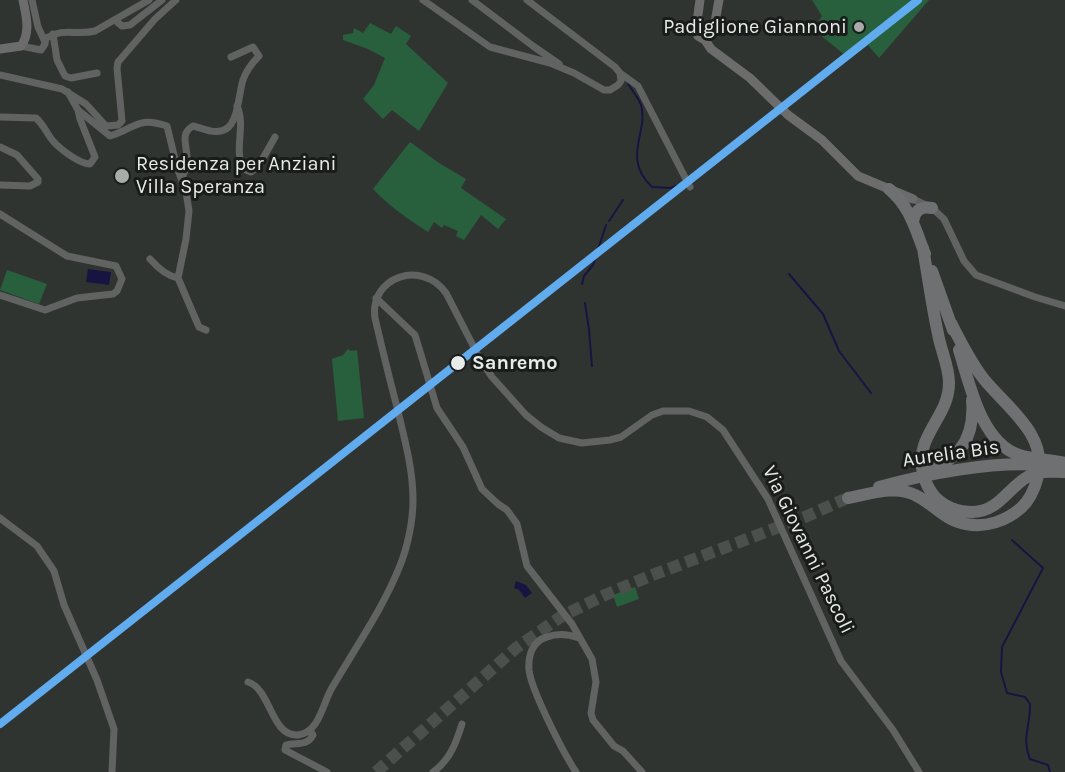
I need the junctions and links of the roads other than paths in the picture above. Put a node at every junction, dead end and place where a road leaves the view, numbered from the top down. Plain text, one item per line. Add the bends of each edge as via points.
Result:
1 (23, 0) edge
2 (32, 0) edge
3 (149, 0) edge
4 (162, 0) edge
5 (176, 0) edge
6 (423, 0) edge
7 (472, 0) edge
8 (527, 0) edge
9 (700, 0) edge
10 (719, 0) edge
11 (115, 20) junction
12 (53, 34) junction
13 (705, 39) junction
14 (45, 45) junction
15 (21, 46) junction
16 (0, 49) edge
17 (231, 57) dead end
18 (620, 72) junction
19 (97, 73) dead end
20 (574, 73) junction
21 (0, 75) edge
22 (68, 92) junction
23 (237, 106) junction
24 (78, 110) junction
25 (0, 117) edge
26 (276, 136) dead end
27 (0, 147) edge
28 (182, 178) junction
29 (0, 185) edge
30 (690, 187) dead end
31 (889, 189) junction
32 (913, 199) junction
33 (932, 208) junction
34 (0, 214) edge
35 (912, 218) junction
36 (923, 248) junction
37 (150, 259) dead end
38 (178, 278) junction
39 (0, 295) edge
40 (376, 298) junction
41 (1065, 306) edge
42 (951, 323) junction
43 (206, 330) dead end
44 (963, 364) junction
45 (1033, 466) junction
46 (1062, 467) edge
47 (929, 472) junction
48 (0, 518) edge
49 (579, 638) junction
50 (248, 682) dead end
51 (462, 723) dead end
52 (310, 730) junction
53 (112, 772) edge
54 (327, 772) edge
55 (433, 772) edge
56 (576, 772) edge
57 (642, 772) edge
58 (919, 772) edge

1 - 15 main road via 26,33
2 - 14 street
3 - 11 street
4 - 11 street via 130,25 122,26
5 - 22 street via 118,62 122,121 118,125 106,126 86,104
6 - 20 street via 490,47
7 - 20 street
8 - 18 street
9 - 13 main road via 696,29 698,36
10 - 13 main road via 713,33
11 - 12 street via 88,33
12 - 14 street via 46,38
12 - 19 street via 57,60 65,76
13 - 31 main road via 711,49 822,140 858,176
14 - 15 street via 41,50
15 - 16 main road
17 - 23 street via 253,46 259,56 243,78
18 - 20 street via 621,81 608,91
18 - 30 street via 638,86
21 - 22 street
22 - 24 street
23 - 26 street via 242,124 240,158 246,170 251,172 258,167
23 - 28 street via 235,117 225,130 213,132 193,126 188,129 187,163
24 - 25 street via 95,157 90,164 54,142 36,118
24 - 28 street via 110,136 139,122 167,126
27 - 29 street via 17,155 39,179 30,186
28 - 38 street via 189,211
31 - 32 main road
31 - 35 highway
32 - 33 street
32 - 35 highway
33 - 35 highway via 918,209
33 - 41 street via 944,219 964,261 976,275
34 - 39 street via 67,256 116,266 122,274 113,294 77,298 45,310
35 - 36 highway
36 - 42 highway
36 - 45 highway via 949,387 921,451 926,484 943,504 973,512 1001,502
37 - 38 street
38 - 43 street via 199,327
40 - 49 street via 415,335 437,408 463,447 482,489 517,524 528,566
40 - 52 street via 375,318 411,465 413,502 401,562 374,620
40 - 58 street, Via Giovanni Pascoli via 387,285 409,275 431,278 439,284 492,377 526,414 559,438 582,443 610,440 663,411 689,411 707,417 723,430 768,499 841,661
42 - 44 highway
42 - 47 highway, Aurelia Bis via 981,375 1036,442 1038,479 1017,512 990,524 957,522 903,491 847,499 892,479
44 - 45 highway via 990,433
44 - 47 highway via 972,399 971,431 958,452
45 - 46 highway, Aurelia Bis via 1045,471
45 - 47 highway, Aurelia Bis
48 - 53 street via 37,546 54,571 114,729
49 - 56 street via 568,634 538,639 529,661 534,688
49 - 57 street via 592,659 595,673 591,717
50 - 52 street via 272,709 282,730 297,735
51 - 55 street via 445,763
52 - 54 street via 310,741 286,745 285,750

